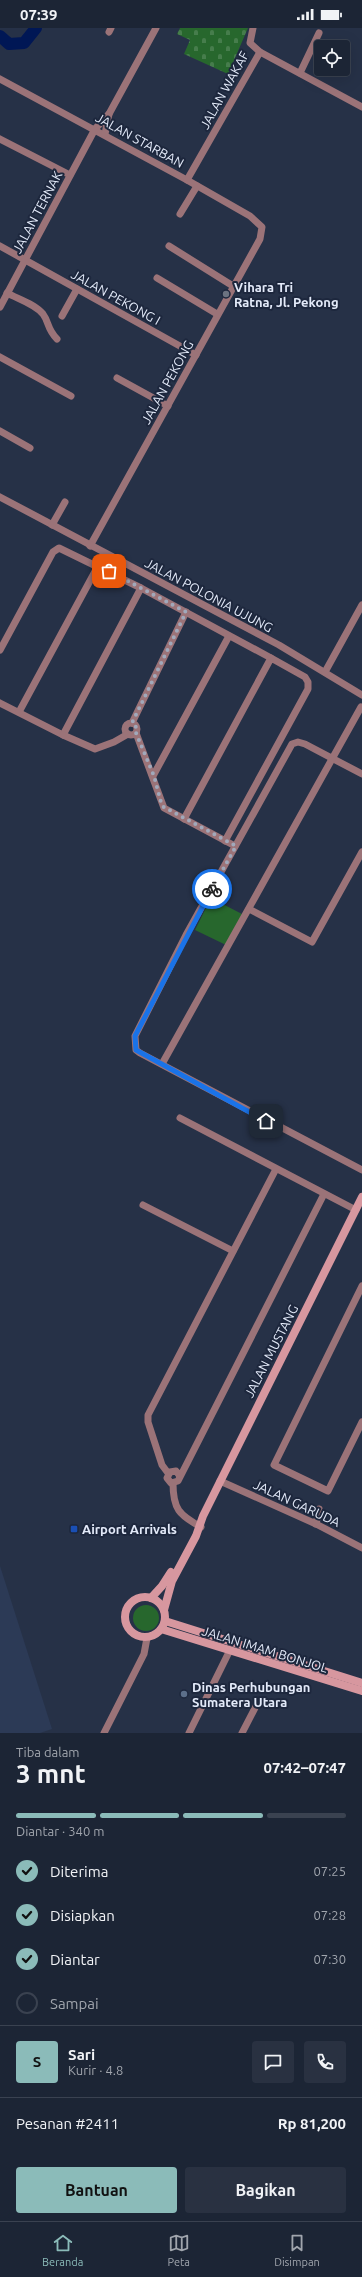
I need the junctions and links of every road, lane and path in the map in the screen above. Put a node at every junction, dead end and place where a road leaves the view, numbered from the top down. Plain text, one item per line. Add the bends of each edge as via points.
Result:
1 (156, 28) edge
2 (253, 28) edge
3 (319, 33) dead end
4 (260, 52) junction
5 (300, 73) junction
6 (0, 79) edge
7 (362, 108) edge
8 (109, 114) junction
9 (95, 129) junction
10 (104, 134) junction
11 (0, 139) edge
12 (70, 176) junction
13 (187, 180) junction
14 (197, 186) junction
15 (180, 214) dead end
16 (262, 229) joint
17 (0, 246) edge
18 (169, 246) dead end
19 (25, 260) junction
20 (157, 278) dead end
21 (233, 286) junction
22 (77, 289) junction
23 (7, 293) junction
24 (1, 302) edge
25 (217, 314) junction
26 (62, 316) dead end
27 (57, 339) dead end
28 (196, 355) junction
29 (0, 357) edge
30 (117, 378) dead end
31 (71, 396) dead end
32 (168, 406) junction
33 (0, 431) edge
34 (30, 448) dead end
35 (0, 497) edge
36 (65, 502) dead end
37 (52, 525) junction
38 (90, 546) junction
39 (98, 566) junction
40 (141, 588) junction
41 (362, 605) edge
42 (186, 612) junction
43 (229, 636) junction
44 (0, 650) edge
45 (271, 658) junction
46 (325, 672) junction
47 (362, 694) edge
48 (0, 703) edge
49 (361, 707) edge
50 (19, 712) junction
51 (132, 733) junction
52 (63, 735) junction
53 (331, 758) junction
54 (362, 774) edge
55 (154, 776) junction
56 (184, 819) junction
57 (225, 841) junction
58 (236, 846) junction
59 (362, 852) edge
60 (249, 909) junction
61 (162, 1064) junction
62 (180, 1118) dead end
63 (276, 1169) junction
64 (362, 1170) edge
65 (324, 1194) junction
66 (362, 1197) edge
67 (143, 1205) dead end
68 (356, 1210) junction
69 (233, 1251) junction
70 (362, 1286) edge
71 (362, 1422) edge
72 (168, 1473) junction
73 (179, 1475) junction
74 (220, 1481) junction
75 (173, 1483) junction
76 (319, 1509) dead end
77 (316, 1524) junction
78 (199, 1525) junction
79 (362, 1548) edge
80 (150, 1598) junction
81 (164, 1610) junction
82 (163, 1625) junction
83 (147, 1638) junction
84 (230, 1650) junction
85 (262, 1656) junction
86 (300, 1668) junction
87 (362, 1683) edge
88 (362, 1691) edge
89 (256, 1706) dead end
90 (104, 1733) edge
91 (189, 1733) edge
92 (242, 1733) edge

1 - 8 street
2 - 4 street via 250,41 252,47
3 - 5 street
4 - 5 street, JALAN WAKAF
4 - 13 street, JALAN WAKAF
5 - 7 street, JALAN WAKAF
6 - 9 street, JALAN STARBAN
8 - 9 street, JALAN TERNAK
8 - 10 street
9 - 10 street, JALAN STARBAN
9 - 12 street, JALAN TERNAK
10 - 13 street, JALAN STARBAN
11 - 12 street
12 - 19 street, JALAN TERNAK
13 - 14 street, JALAN STARBAN
14 - 15 street
14 - 16 street, JALAN STARBAN via 256,220
16 - 21 street, JALAN PEKONG via 260,239
17 - 19 street, JALAN PEKONG I
18 - 21 street
19 - 22 street, JALAN PEKONG I
19 - 23 street, JALAN TERNAK
20 - 25 street
21 - 25 street, JALAN PEKONG
22 - 26 street
22 - 28 street, JALAN PEKONG I
23 - 24 street, JALAN TERNAK
23 - 27 street via 39,310 45,317 49,330
25 - 28 street, JALAN PEKONG
28 - 32 street, JALAN PEKONG
29 - 31 street
30 - 32 street
32 - 38 street, JALAN PEKONG
33 - 34 street
35 - 37 street, JALAN POLONIA UJUNG
36 - 37 street
37 - 38 street, JALAN POLONIA UJUNG
38 - 46 street, JALAN POLONIA UJUNG via 279,645
39 - 40 street
39 - 44 street via 62,548 55,550
39 - 50 street
40 - 42 street
40 - 52 street
41 - 46 street
42 - 43 street
42 - 51 street via 132,723 136,725
43 - 45 street
43 - 55 street
45 - 56 street
45 - 57 street via 305,677 308,689
46 - 47 street, JALAN POLONIA UJUNG
48 - 50 street
49 - 53 street
50 - 52 street
51 - 52 street via 95,749
51 - 55 street
53 - 54 street
53 - 58 street via 301,742 295,742
53 - 60 street
55 - 56 street via 162,806
56 - 57 street
57 - 58 street
58 - 61 street via 186,935 136,1033 136,1050
59 - 60 street via 312,942
60 - 61 street
61 - 64 street
62 - 63 street
63 - 65 street
63 - 69 street
65 - 68 street
65 - 73 street via 190,1459
66 - 68 main road, JALAN MUSTANG
67 - 69 street
68 - 74 main road, JALAN MUSTANG
69 - 72 street via 148,1415 162,1465
70 - 71 street via 274,1465 328,1491
72 - 73 street via 176,1471
72 - 75 street via 168,1481
73 - 75 street via 178,1481
74 - 77 street, JALAN GARUDA
74 - 78 main road, JALAN MUSTANG
75 - 78 street via 176,1507 180,1514
76 - 77 street
77 - 79 street, JALAN GARUDA
78 - 80 main road, JALAN MUSTANG via 165,1583
78 - 81 main road, JALAN MUSTANG via 172,1581
80 - 81 main road via 159,1603
80 - 83 main road via 132,1601 124,1616 130,1632 138,1637
81 - 82 main road
82 - 83 main road via 155,1635
82 - 84 main road, JALAN IMAM BONJOL
82 - 85 main road, JALAN IMAM BONJOL
83 - 90 street via 144,1654
84 - 85 main road, JALAN IMAM BONJOL
84 - 91 street
85 - 86 main road, JALAN IMAM BONJOL
86 - 87 main road, JALAN IMAM BONJOL
86 - 88 main road, JALAN IMAM BONJOL
89 - 92 street

